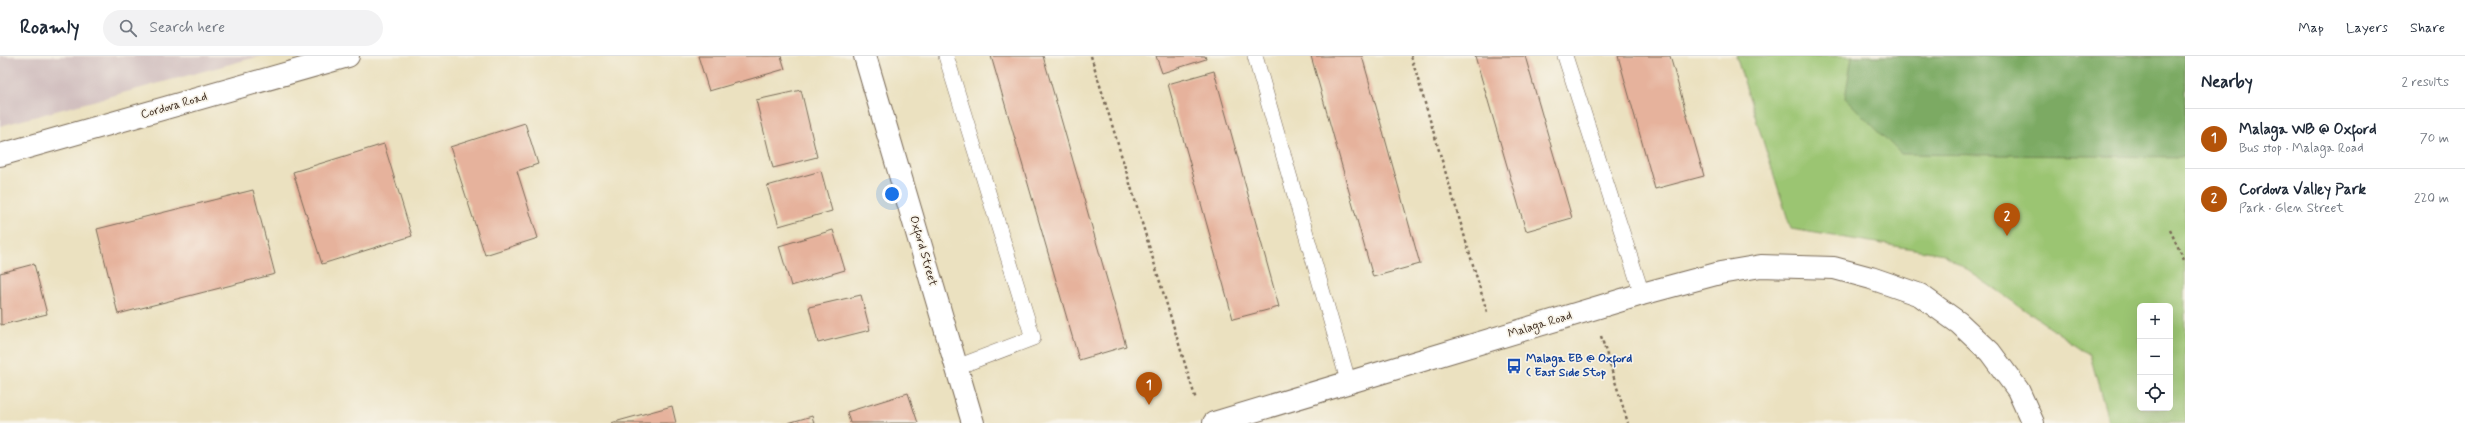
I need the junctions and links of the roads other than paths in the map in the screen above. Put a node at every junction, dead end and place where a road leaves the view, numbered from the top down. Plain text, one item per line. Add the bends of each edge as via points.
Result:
1 (348, 56) edge
2 (865, 56) edge
3 (946, 56) edge
4 (1255, 56) edge
5 (1565, 56) edge
6 (0, 155) edge
7 (1642, 294) junction
8 (957, 367) junction
9 (1349, 384) junction
10 (973, 423) edge
11 (1214, 423) edge
12 (2033, 423) edge

1 - 6 street, Cordova Road
2 - 8 street, Oxford Street
3 - 8 lane via 1033,338
4 - 9 lane
5 - 7 lane
7 - 9 street, Malaga Road
7 - 12 street, Malaga Road via 1720,273 1761,266 1834,268 1871,278 1920,295 1959,323 1995,358 2018,390
8 - 10 street, Oxford Street
9 - 11 street, Malaga Road

